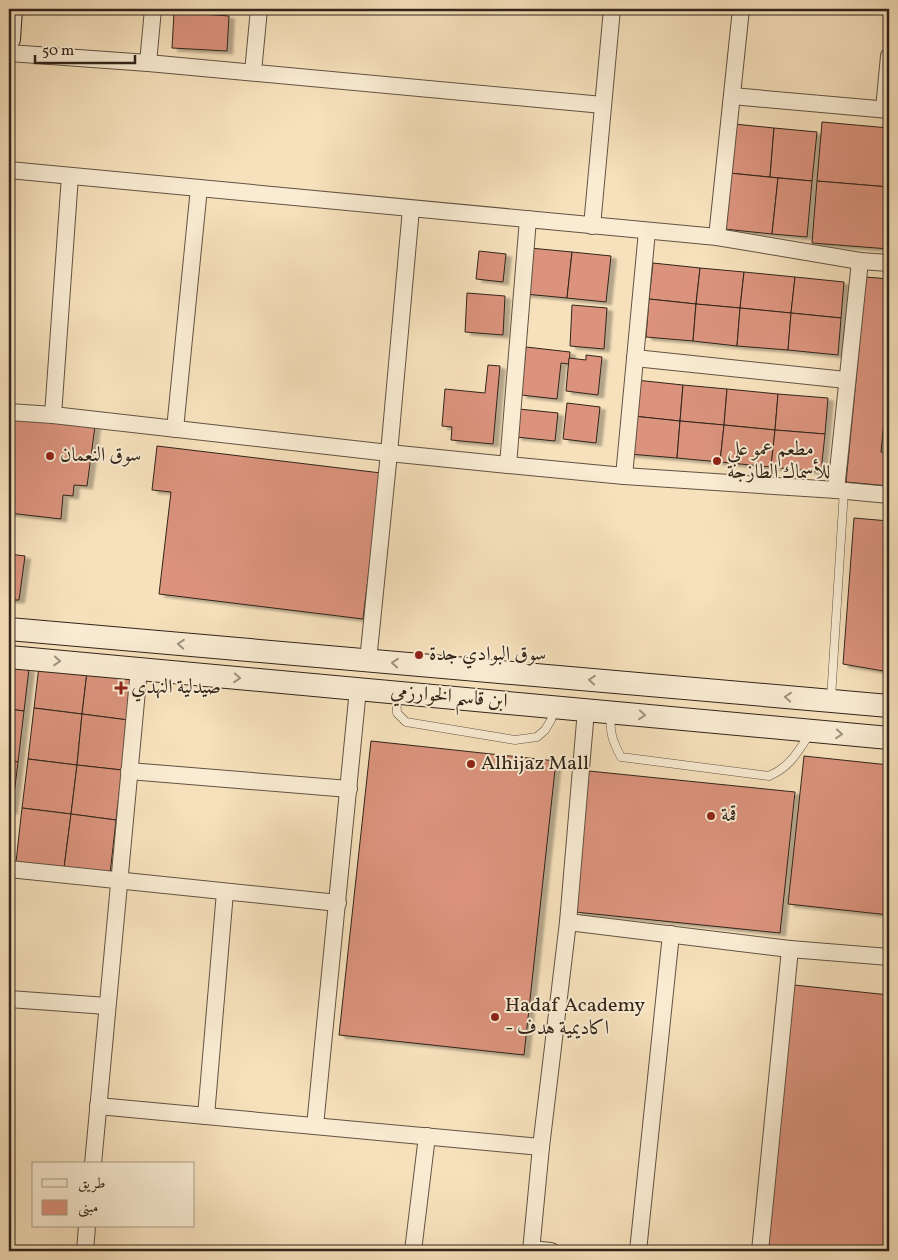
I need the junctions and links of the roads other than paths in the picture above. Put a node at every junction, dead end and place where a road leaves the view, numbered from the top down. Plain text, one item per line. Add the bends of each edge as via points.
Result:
1 (12, 9) edge
2 (153, 9) edge
3 (259, 9) edge
4 (612, 9) edge
5 (741, 9) edge
6 (9, 38) edge
7 (9, 52) edge
8 (889, 56) edge
9 (148, 63) junction
10 (253, 72) junction
11 (732, 96) junction
12 (603, 105) junction
13 (887, 109) edge
14 (9, 170) edge
15 (70, 176) junction
16 (199, 188) junction
17 (411, 208) junction
18 (528, 219) junction
19 (592, 226) junction
20 (646, 231) junction
21 (717, 237) junction
22 (860, 261) junction
23 (889, 263) edge
24 (635, 358) junction
25 (846, 380) junction
26 (9, 412) edge
27 (53, 415) junction
28 (176, 429) junction
29 (389, 453) junction
30 (508, 465) junction
31 (624, 476) junction
32 (840, 490) junction
33 (889, 495) edge
34 (9, 630) edge
35 (9, 657) edge
36 (368, 661) junction
37 (139, 669) junction
38 (473, 670) junction
39 (358, 689) junction
40 (396, 692) junction
41 (471, 700) junction
42 (831, 701) junction
43 (889, 706) edge
44 (554, 707) junction
45 (586, 710) junction
46 (611, 712) junction
47 (812, 731) junction
48 (889, 738) edge
49 (129, 771) junction
50 (349, 790) junction
51 (9, 869) edge
52 (119, 881) junction
53 (225, 892) junction
54 (338, 903) junction
55 (568, 922) junction
56 (671, 934) junction
57 (790, 949) junction
58 (889, 957) edge
59 (9, 999) edge
60 (108, 1006) junction
61 (98, 1106) junction
62 (206, 1116) junction
63 (315, 1126) junction
64 (427, 1136) junction
65 (541, 1147) junction
66 (93, 1162) edge
67 (87, 1228) edge
68 (531, 1250) edge
69 (85, 1251) edge
70 (413, 1251) edge
71 (551, 1251) edge
72 (638, 1251) edge
73 (760, 1251) edge

1 - 6 street
2 - 9 street
3 - 10 street
4 - 12 street
5 - 11 street
7 - 9 street
8 - 13 street
9 - 10 street
10 - 12 street
11 - 13 street
11 - 21 street
12 - 19 street
14 - 15 street
15 - 16 street
15 - 27 street
16 - 17 street
16 - 28 street
17 - 18 street
17 - 29 street
18 - 19 street
18 - 30 street
19 - 20 street
20 - 21 street
20 - 24 street
21 - 22 street
22 - 23 street
22 - 25 street
24 - 25 street
24 - 31 street
25 - 32 street
26 - 27 street
27 - 28 street
28 - 29 street
29 - 30 street
29 - 36 street
30 - 31 street
31 - 32 street
32 - 33 street
32 - 42 lane
36 -> 34 street, ابن قاسم الخوارزمي
35 -> 37 street, ابن قاسم الخوارزمي
38 -> 36 street, ابن قاسم الخوارزمي
37 -> 39 street, ابن قاسم الخوارزمي
37 - 49 street
38 - 41 street
42 -> 38 street, ابن قاسم الخوارزمي
39 - 40 street, ابن قاسم الخوارزمي
39 - 50 street
40 - 41 street, ابن قاسم الخوارزمي
40 - 44 lane via 397,713 406,722 515,740 537,737 546,730
41 - 44 street, ابن قاسم الخوارزمي
42 - 43 street, ابن قاسم الخوارزمي
44 - 45 street, ابن قاسم الخوارزمي
45 - 46 street, ابن قاسم الخوارزمي
45 - 55 street
46 -> 47 street, ابن قاسم الخوارزمي
46 - 47 lane via 612,740 621,758 769,776 781,771
47 -> 48 street, ابن قاسم الخوارزمي
49 - 50 street
49 - 52 street
50 - 54 street
51 - 52 street
52 - 53 street
52 - 60 street
53 - 54 street
53 - 62 street
54 - 63 street
55 - 56 street
55 - 65 street
56 - 57 street
56 - 72 street
57 - 58 street
57 - 73 street
59 - 60 street
60 - 61 street
61 - 62 street
61 - 66 street
62 - 63 street
63 - 64 street
64 - 65 street
64 - 70 street
65 - 68 street
67 - 69 street
68 - 71 street

